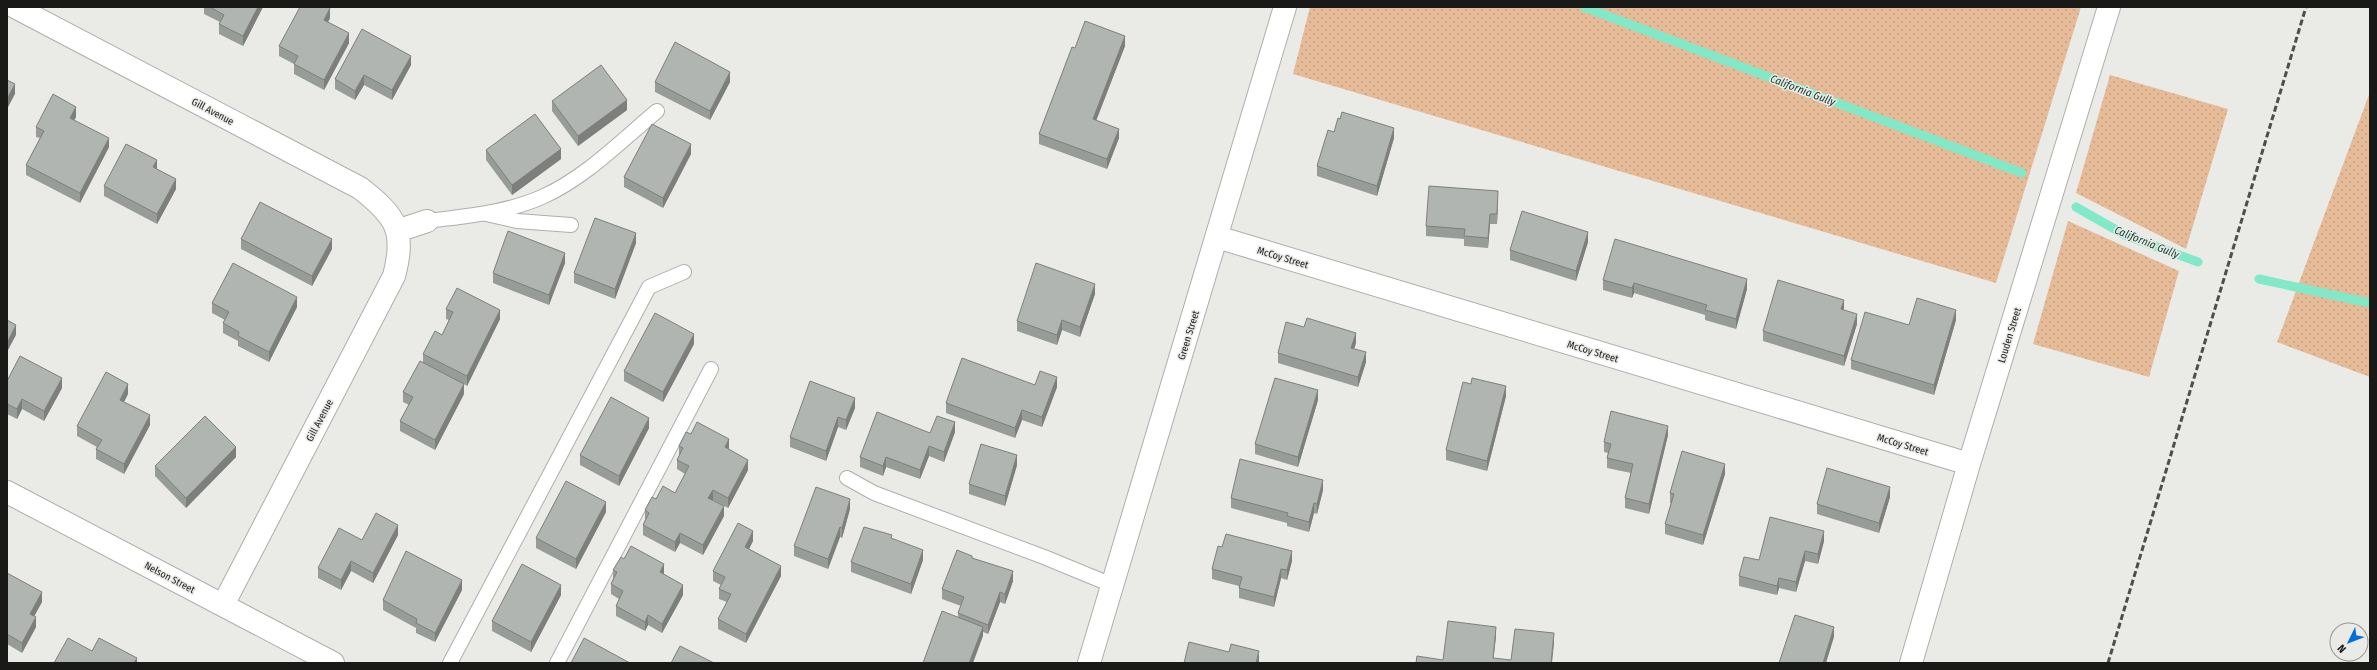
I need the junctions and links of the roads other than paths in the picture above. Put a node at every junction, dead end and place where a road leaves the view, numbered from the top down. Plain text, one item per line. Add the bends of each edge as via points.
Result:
1 (15, 7) edge
2 (1285, 7) edge
3 (2109, 7) edge
4 (656, 111) dead end
5 (486, 214) junction
6 (426, 221) joint
7 (571, 225) dead end
8 (397, 231) junction
9 (1217, 236) junction
10 (684, 272) dead end
11 (711, 369) dead end
12 (1969, 464) junction
13 (847, 478) dead end
14 (7, 492) edge
15 (1112, 585) junction
16 (224, 605) junction
17 (333, 663) edge
18 (450, 663) edge
19 (557, 663) edge
20 (1089, 663) edge
21 (1911, 663) edge

1 - 8 street, Gill Avenue via 360,188 376,200 390,216
2 - 9 street, Green Street
3 - 12 street, Louden Street
4 - 5 lane via 581,173 549,193
5 - 6 lane
5 - 7 lane via 517,221
6 - 8 street
8 - 16 street, Gill Avenue via 400,252 394,276
9 - 12 street, McCoy Street
9 - 15 street, Green Street
10 - 18 lane via 650,288
11 - 19 lane
12 - 21 street, Louden Street
13 - 15 lane via 874,493
14 - 16 street, Nelson Street
15 - 20 street, Green Street
16 - 17 street, Nelson Street

